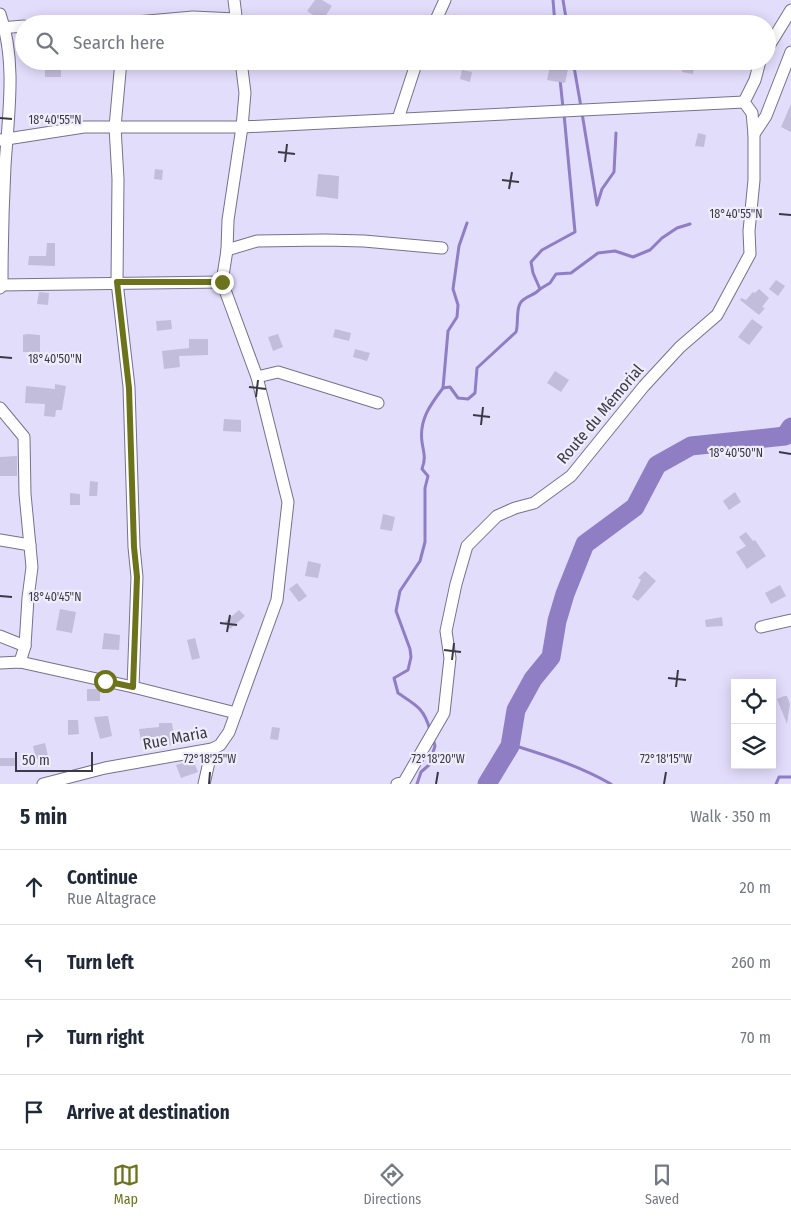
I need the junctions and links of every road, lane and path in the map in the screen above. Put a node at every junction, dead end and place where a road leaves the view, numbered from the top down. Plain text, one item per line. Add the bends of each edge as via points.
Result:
1 (234, 0) edge
2 (445, 0) edge
3 (791, 10) edge
4 (0, 14) edge
5 (236, 15) edge
6 (438, 15) edge
7 (3, 27) edge
8 (776, 34) edge
9 (791, 52) edge
10 (120, 70) edge
11 (243, 70) edge
12 (414, 70) edge
13 (758, 70) edge
14 (744, 102) junction
15 (398, 119) junction
16 (115, 127) junction
17 (242, 128) junction
18 (754, 134) junction
19 (3, 139) edge
20 (442, 248) dead end
21 (227, 250) junction
22 (117, 282) junction
23 (222, 282) junction
24 (1, 286) edge
25 (257, 377) junction
26 (378, 404) dead end
27 (0, 408) edge
28 (0, 540) edge
29 (30, 544) junction
30 (791, 620) edge
31 (762, 627) dead end
32 (0, 636) edge
33 (25, 646) junction
34 (20, 662) junction
35 (0, 664) edge
36 (133, 687) junction
37 (236, 713) junction
38 (212, 749) junction
39 (43, 784) edge
40 (204, 784) edge
41 (396, 784) edge

1 - 5 street
2 - 6 street
3 - 8 street
4 - 7 street
7 - 19 street via 10,72
9 - 18 street via 766,116
10 - 16 street
11 - 17 street
12 - 15 street
13 - 14 street
14 - 15 street
14 - 18 street, Route du Mémorial via 752,113
15 - 17 street
16 - 17 street
16 - 19 street via 84,127
16 - 22 street
17 - 21 street via 228,220
18 - 41 street, Route du Mémorial via 750,254 717,315 680,347 644,386 571,476 534,503 497,516 467,546 446,631 450,658 444,714 404,782
19 - 24 street
20 - 21 street via 325,240 257,241
21 - 23 street
22 - 23 street
22 - 24 street
22 - 36 street via 129,388 137,577
23 - 25 street, Rue Maria
25 - 26 street via 278,372
25 - 37 street, Rue Maria via 288,502 277,600
27 - 29 street via 24,437
28 - 29 street
29 - 33 street via 32,567
30 - 31 street
32 - 33 street
33 - 34 street
34 - 35 street
34 - 36 street
36 - 37 street
37 - 38 street, Rue Maria via 229,732 220,745
38 - 39 street, Rue Maria via 105,768
38 - 40 street

